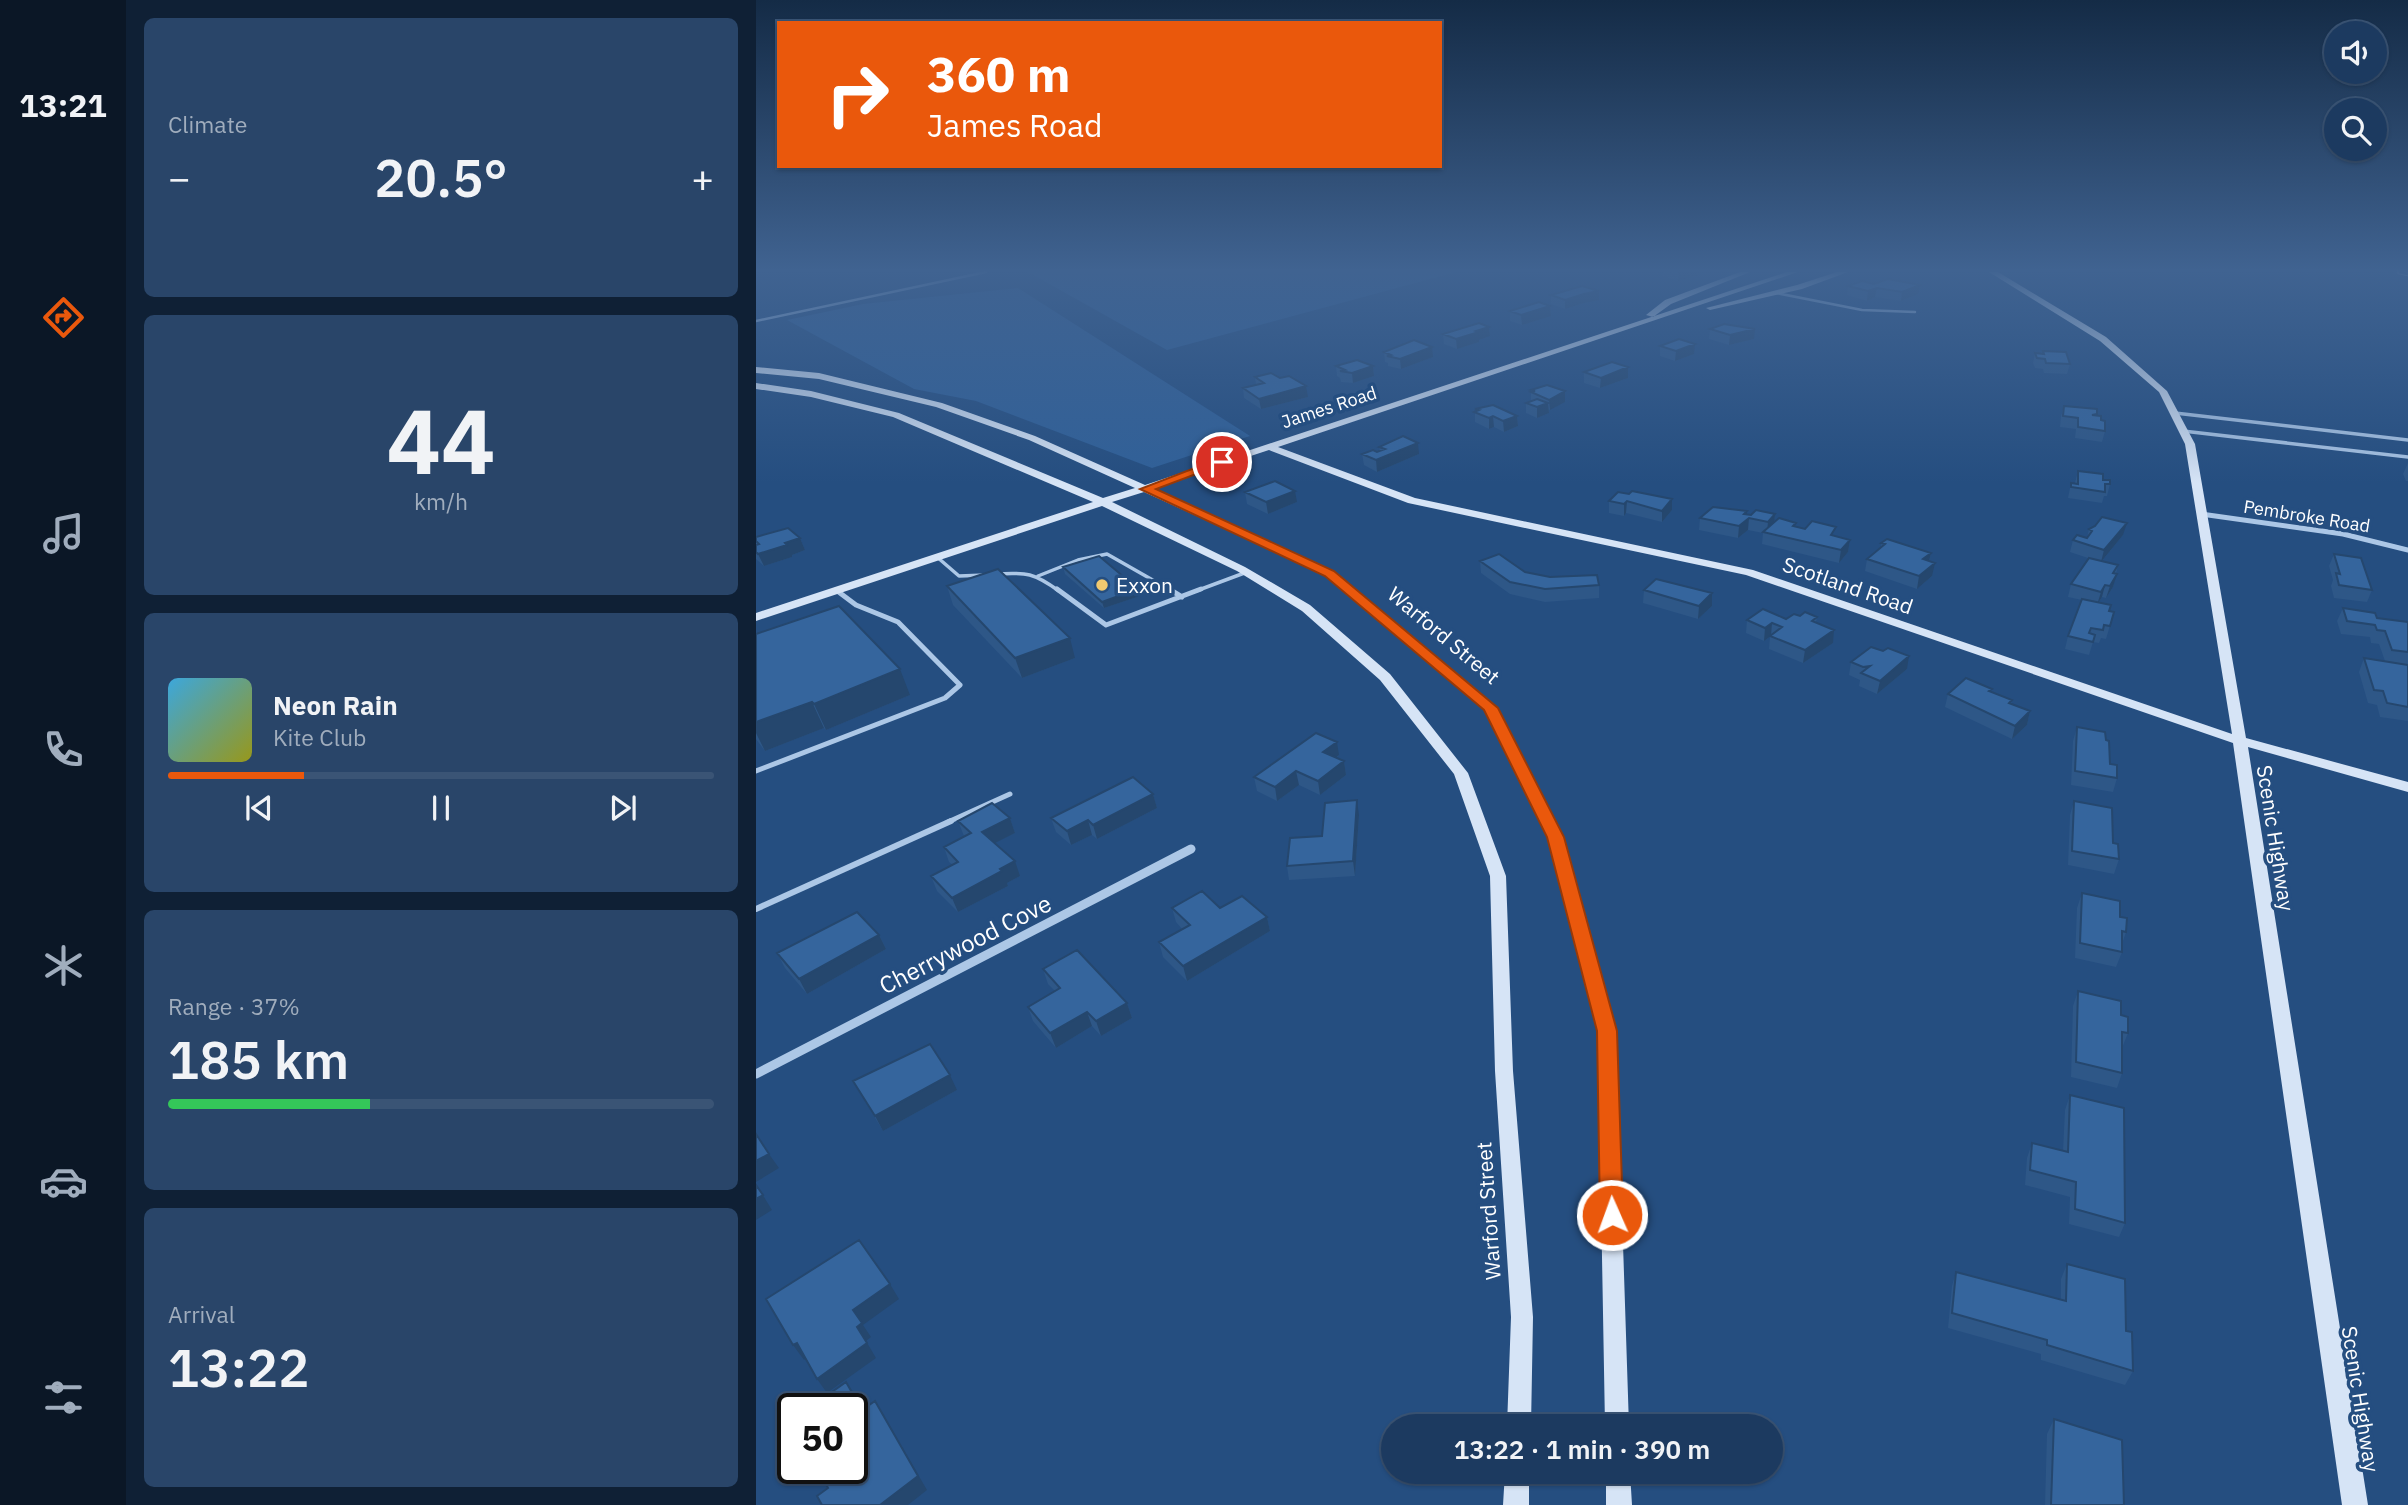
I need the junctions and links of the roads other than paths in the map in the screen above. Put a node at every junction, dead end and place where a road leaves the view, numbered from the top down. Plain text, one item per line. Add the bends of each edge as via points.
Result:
1 (1582, 342) edge
2 (2107, 342) edge
3 (756, 370) edge
4 (756, 386) edge
5 (2175, 413) junction
6 (2183, 431) junction
7 (2408, 440) edge
8 (1268, 446) junction
9 (2408, 457) edge
10 (1146, 489) junction
11 (1103, 502) junction
12 (2200, 514) junction
13 (2408, 550) edge
14 (937, 557) junction
15 (1247, 572) junction
16 (1038, 576) junction
17 (836, 590) junction
18 (1182, 597) junction
19 (756, 617) edge
20 (2240, 741) junction
21 (756, 771) edge
22 (2408, 787) edge
23 (1010, 794) dead end
24 (1192, 849) dead end
25 (756, 909) edge
26 (756, 1074) edge
27 (1519, 1414) edge
28 (1617, 1414) edge
29 (1517, 1484) edge
30 (1618, 1484) edge
31 (1516, 1505) edge
32 (1619, 1505) edge
33 (2355, 1505) edge

1 - 8 main road, James Road
2 - 5 main road, Scenic Highway via 2164,391
3 - 10 main road, Warford Street via 819,376 939,405 1032,438
4 - 11 main road, Warford Street via 896,415
5 - 6 main road, Scenic Highway
5 - 7 lane
6 - 9 lane
6 - 12 main road, Scenic Highway via 2190,444
8 - 10 main road, James Road
8 - 20 main road, Scotland Road via 1412,501 1749,572
10 - 11 main road, James Road
10 - 28 main road, Warford Street via 1330,573 1490,708 1538,802 1555,837 1607,1031
11 - 14 main road, James Road
11 - 15 main road, Warford Street
12 - 13 street, Pembroke Road via 2343,534
12 - 20 main road, Scenic Highway
14 - 16 lane via 963,577 1016,572
14 - 17 main road, James Road
15 - 18 lane
15 - 27 main road, Warford Street via 1306,608 1385,677 1461,772 1498,876 1504,1071 1522,1317
16 - 18 lane via 1078,560 1107,555
16 - 18 lane via 1106,625
17 - 19 main road, James Road
17 - 21 lane via 856,605 898,622 960,685 945,698
20 - 22 main road, Scotland Road
20 - 33 main road, Scenic Highway
23 - 25 lane
24 - 26 street, Cherrywood Cove
29 - 31 main road
30 - 32 main road

